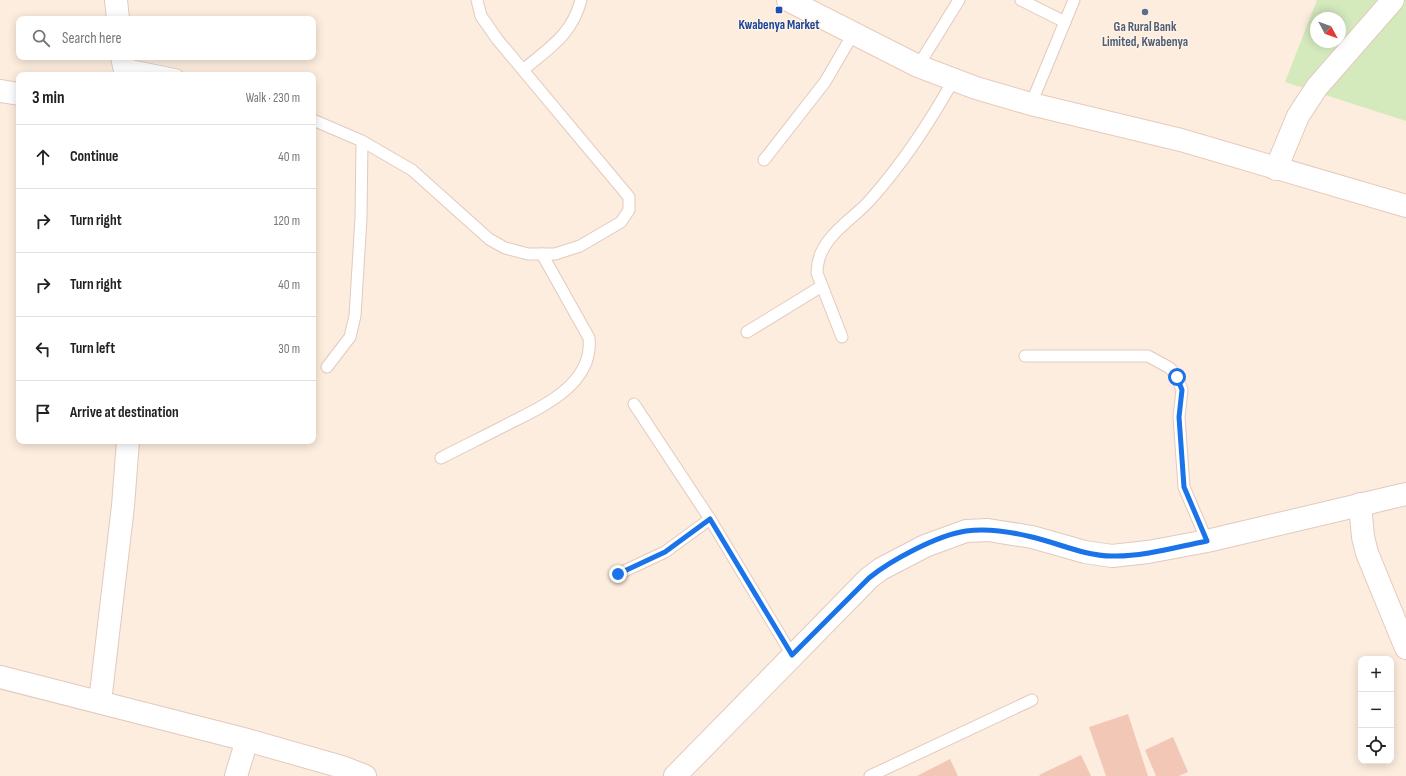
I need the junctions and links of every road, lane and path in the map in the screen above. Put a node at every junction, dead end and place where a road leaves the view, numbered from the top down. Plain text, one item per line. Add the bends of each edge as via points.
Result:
1 (116, 0) edge
2 (477, 0) edge
3 (581, 0) edge
4 (788, 0) edge
5 (959, 0) edge
6 (1021, 0) edge
7 (1074, 0) edge
8 (1393, 0) edge
9 (118, 16) edge
10 (1065, 22) junction
11 (854, 34) junction
12 (124, 65) edge
13 (918, 66) junction
14 (523, 70) junction
15 (161, 72) edge
16 (954, 79) junction
17 (1031, 104) junction
18 (316, 121) edge
19 (362, 142) junction
20 (764, 160) dead end
21 (1276, 169) junction
22 (1406, 206) edge
23 (542, 254) junction
24 (822, 286) junction
25 (747, 332) dead end
26 (842, 337) dead end
27 (1025, 356) dead end
28 (327, 367) dead end
29 (634, 404) dead end
30 (128, 444) edge
31 (441, 458) dead end
32 (1406, 494) edge
33 (1360, 504) junction
34 (710, 519) junction
35 (1207, 541) junction
36 (618, 574) dead end
37 (1406, 648) edge
38 (792, 655) junction
39 (0, 677) edge
40 (1032, 700) dead end
41 (100, 702) junction
42 (247, 740) junction
43 (236, 776) edge
44 (365, 776) edge
45 (675, 776) edge
46 (870, 776) edge

1 - 9 street
2 - 14 lane via 481,16
3 - 14 lane via 571,26 558,41
4 - 11 street
5 - 13 lane
6 - 10 lane
7 - 10 lane
8 - 21 street via 1317,87 1298,116
10 - 17 lane
11 - 13 street
11 - 20 lane via 825,82
12 - 15 lane
13 - 16 street
14 - 23 lane via 629,197 629,210 620,222 580,246 556,254
16 - 17 street
16 - 24 lane via 933,117 902,160 871,200 830,239 817,262 817,273
17 - 21 street via 1181,140
18 - 19 lane
19 - 23 lane via 412,170 489,239 513,250
19 - 28 lane via 356,316 350,337
21 - 22 street
23 - 31 lane via 590,338 591,349 586,362 565,392 546,405
24 - 25 lane
24 - 26 lane
27 - 35 lane via 1148,356 1170,368 1182,390 1179,417 1184,487
29 - 34 lane
30 - 41 street
32 - 33 street
33 - 35 street
33 - 37 street via 1367,553
34 - 36 lane via 665,552
34 - 38 lane
35 - 38 street via 1112,556 1085,552 1032,537 988,530 966,531 932,543 881,569
38 - 45 street
39 - 41 street
40 - 46 lane
41 - 42 street
42 - 43 street
42 - 44 street

